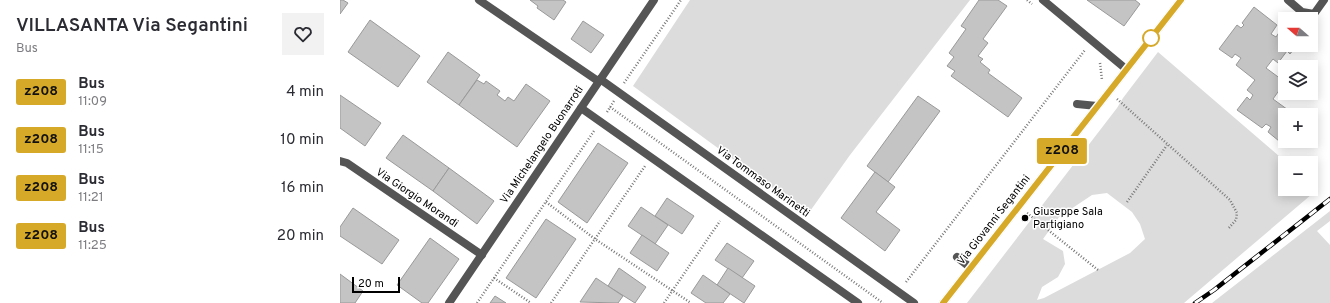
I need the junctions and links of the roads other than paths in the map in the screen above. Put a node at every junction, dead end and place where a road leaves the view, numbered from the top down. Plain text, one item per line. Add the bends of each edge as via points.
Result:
1 (479, 0) edge
2 (654, 0) edge
3 (1043, 0) edge
4 (1181, 0) edge
5 (1288, 0) edge
6 (1324, 0) edge
7 (1126, 69) junction
8 (599, 80) junction
9 (1077, 104) dead end
10 (1097, 106) junction
11 (581, 108) junction
12 (340, 161) edge
13 (482, 255) junction
14 (956, 257) dead end
15 (971, 268) junction
16 (449, 303) edge
17 (858, 303) edge
18 (914, 303) edge
19 (943, 303) edge

1 - 8 street, Via Tommaso Marinetti
2 - 8 street, Via Michelangelo Buonarroti
3 - 7 street
4 - 7 street, Via Giovanni Segantini
5 - 6 street via 1302,12 1314,14
7 - 10 street, Via Giovanni Segantini
8 - 11 street, Via Michelangelo Buonarroti
8 - 18 street, Via Tommaso Marinetti
9 - 10 street
10 - 15 street, Via Giovanni Segantini
11 - 13 street, Via Michelangelo Buonarroti
11 - 17 street
12 - 13 street, Via Giorgio Morandi via 347,163
13 - 16 street, Via Michelangelo Buonarroti
14 - 15 street
15 - 19 street, Via Giovanni Segantini

